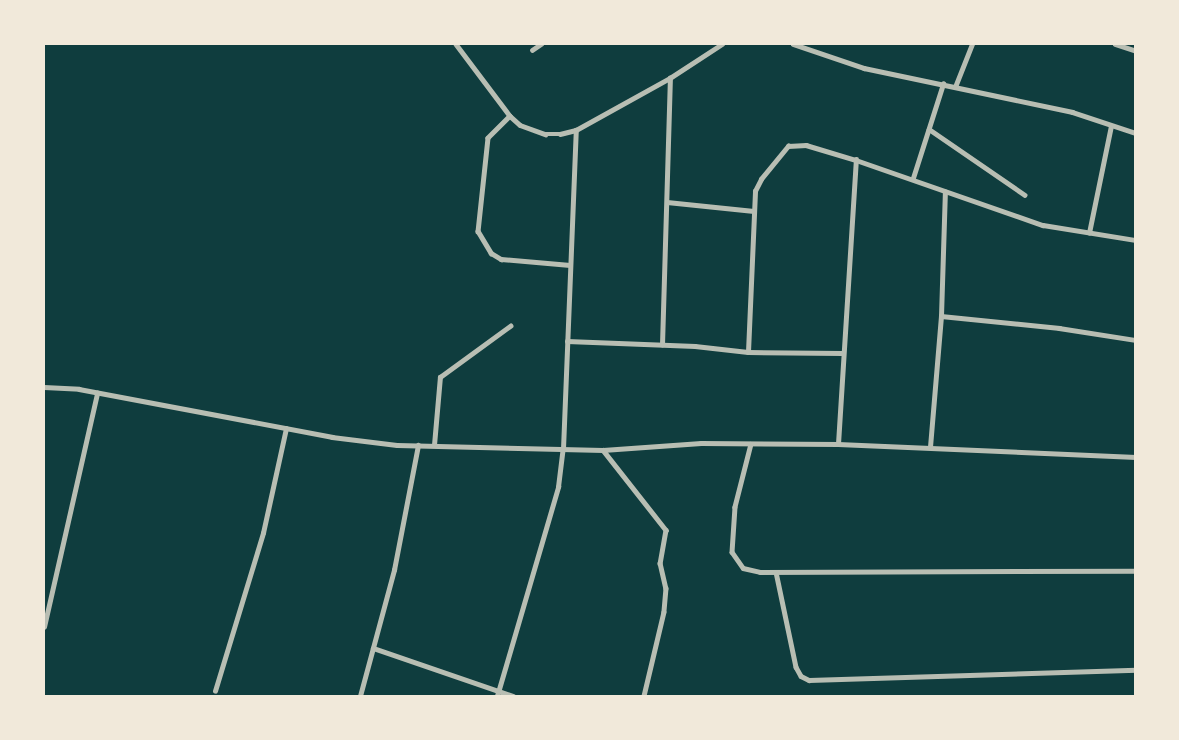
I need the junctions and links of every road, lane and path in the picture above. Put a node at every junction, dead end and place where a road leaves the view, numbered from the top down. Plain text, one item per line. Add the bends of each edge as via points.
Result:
1 (456, 44) edge
2 (541, 44) edge
3 (722, 44) edge
4 (793, 44) edge
5 (972, 44) edge
6 (1115, 44) edge
7 (532, 50) dead end
8 (1136, 51) edge
9 (670, 78) junction
10 (943, 84) junction
11 (956, 87) junction
12 (510, 116) junction
13 (1111, 126) junction
14 (929, 129) junction
15 (576, 130) junction
16 (1136, 133) edge
17 (856, 160) junction
18 (913, 178) junction
19 (945, 192) junction
20 (1025, 195) dead end
21 (667, 202) junction
22 (754, 212) junction
23 (1089, 233) junction
24 (1136, 240) edge
25 (570, 265) junction
26 (941, 316) junction
27 (510, 326) dead end
28 (1136, 340) edge
29 (567, 341) junction
30 (662, 345) junction
31 (748, 352) junction
32 (842, 353) junction
33 (44, 387) edge
34 (97, 393) junction
35 (286, 428) junction
36 (751, 444) junction
37 (838, 444) junction
38 (417, 445) junction
39 (434, 445) junction
40 (930, 447) junction
41 (563, 449) junction
42 (603, 450) junction
43 (1136, 457) edge
44 (1136, 571) edge
45 (776, 572) junction
46 (44, 627) edge
47 (373, 648) junction
48 (1136, 670) edge
49 (215, 691) dead end
50 (498, 694) edge
51 (360, 696) edge
52 (513, 696) edge
53 (644, 696) edge

1 - 12 street
2 - 7 street
3 - 9 street
4 - 10 street via 864,68
5 - 11 street
6 - 8 street
9 - 15 street
9 - 21 street
10 - 11 street
10 - 14 street
11 - 13 street via 1072,112
12 - 15 street via 520,125 545,134
12 - 25 street via 488,138 478,231 491,253 501,259
13 - 16 street
13 - 23 street
14 - 18 street
14 - 20 street
15 - 25 street
17 - 18 street
17 - 22 street via 806,145 788,146 760,179
17 - 32 street
18 - 19 street
19 - 23 street via 1043,225
19 - 26 street
21 - 22 street
21 - 30 street
22 - 31 street
23 - 24 street
25 - 29 street
26 - 28 street
26 - 40 street
27 - 39 street via 440,377
29 - 30 street
29 - 41 street
30 - 31 street
31 - 32 street
32 - 37 street
33 - 34 street
34 - 35 street
34 - 46 street
35 - 38 street via 369,443
35 - 49 street via 263,533
36 - 37 street
36 - 42 street via 658,444
36 - 45 street via 735,507 732,552 743,568
37 - 40 street
38 - 39 street
38 - 47 street via 400,540
39 - 41 street
40 - 43 street
41 - 42 street
41 - 50 street via 558,487
42 - 53 street via 666,530 660,563 666,588 664,612
44 - 45 street
45 - 48 street via 796,667 809,680
47 - 50 street
47 - 51 street
50 - 52 street

